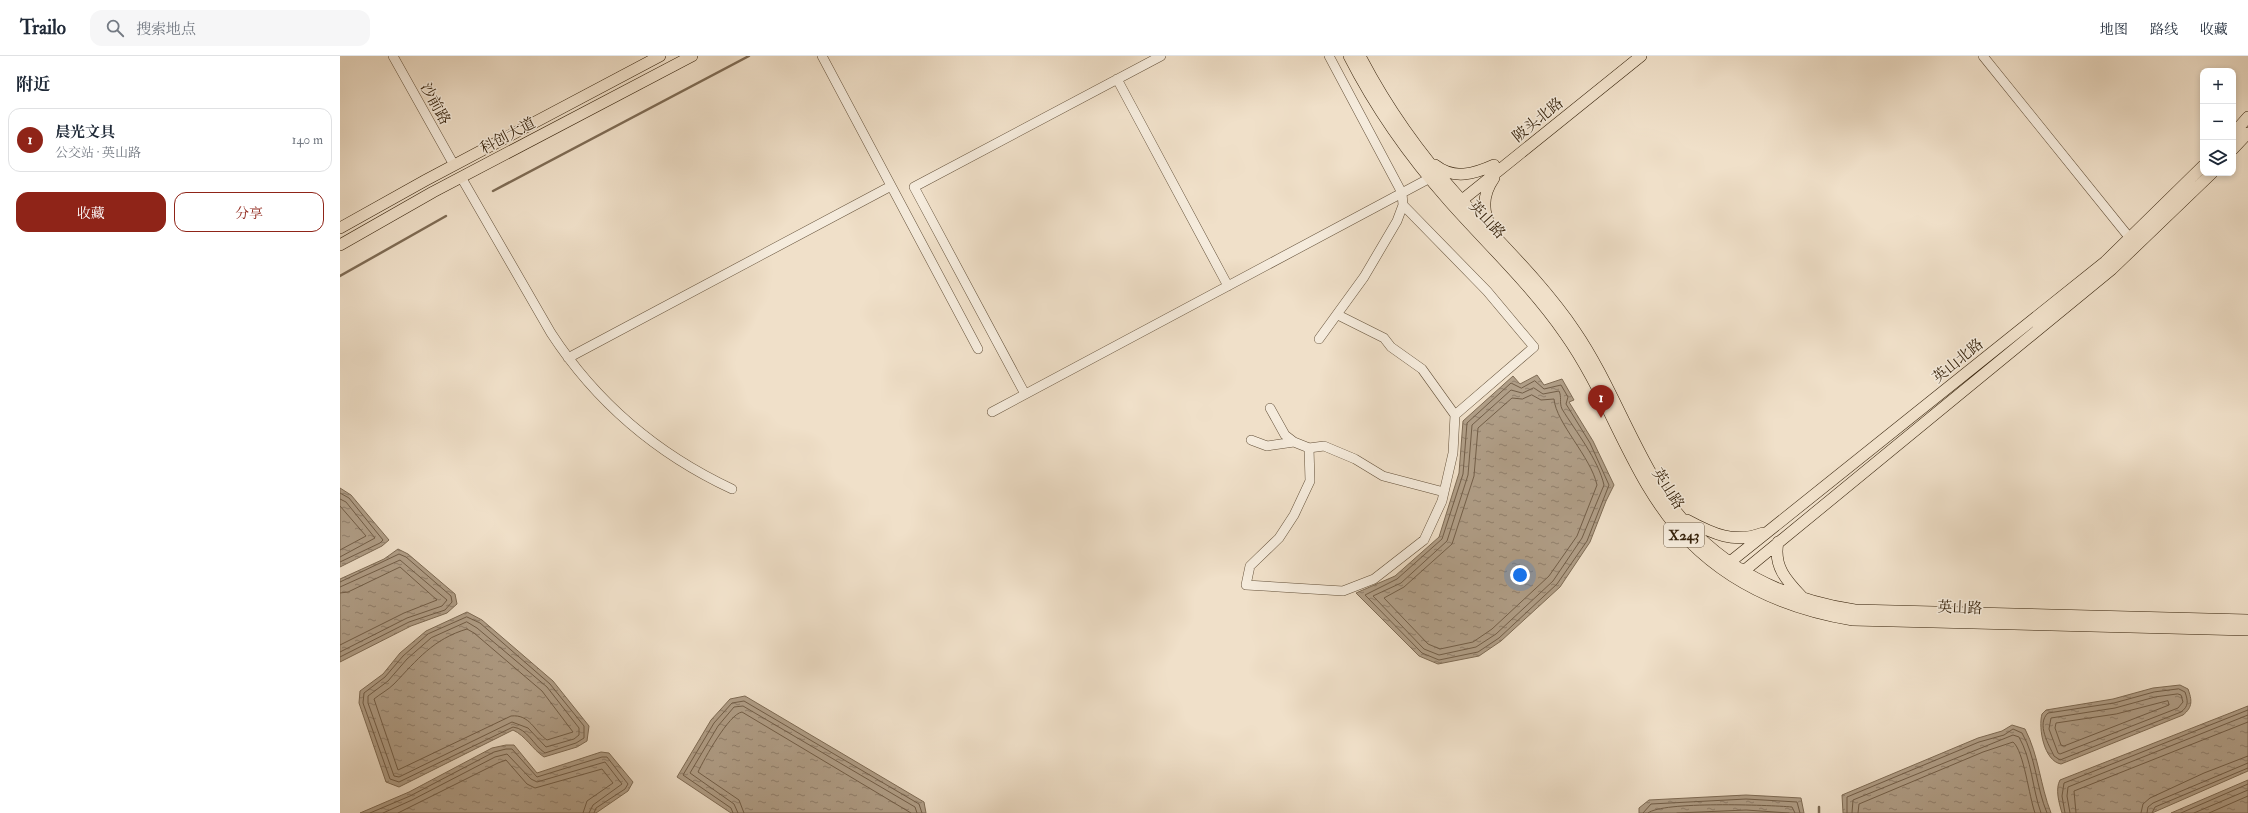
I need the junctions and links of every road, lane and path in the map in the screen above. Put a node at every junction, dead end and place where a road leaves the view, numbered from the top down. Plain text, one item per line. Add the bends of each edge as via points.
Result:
1 (392, 56) edge
2 (660, 56) edge
3 (692, 56) edge
4 (822, 56) edge
5 (1161, 56) edge
6 (1329, 56) edge
7 (1349, 56) edge
8 (1360, 56) edge
9 (1629, 56) edge
10 (1641, 56) edge
11 (1984, 56) edge
12 (1117, 79) junction
13 (2248, 117) edge
14 (2236, 131) edge
15 (2248, 133) edge
16 (2236, 146) edge
17 (1425, 157) junction
18 (454, 165) junction
19 (1497, 168) junction
20 (2200, 169) edge
21 (2209, 176) edge
22 (461, 177) junction
23 (1430, 178) junction
24 (891, 186) junction
25 (1402, 193) junction
26 (1456, 201) junction
27 (1403, 205) junction
28 (340, 228) edge
29 (1499, 240) junction
30 (2133, 243) junction
31 (340, 245) edge
32 (1228, 286) junction
33 (1338, 315) junction
34 (1319, 339) dead end
35 (978, 349) dead end
36 (568, 358) junction
37 (1025, 394) junction
38 (1270, 408) dead end
39 (992, 412) dead end
40 (1455, 415) junction
41 (1251, 440) dead end
42 (1294, 442) junction
43 (1309, 448) junction
44 (732, 489) dead end
45 (1444, 492) junction
46 (1680, 516) junction
47 (1770, 531) junction
48 (1778, 542) junction
49 (1726, 566) junction
50 (1739, 575) junction
51 (1805, 600) junction
52 (2248, 620) edge
53 (2248, 630) edge

1 - 18 street, 沙前路
2 - 18 main road, 科创大道
3 - 22 main road, 科创大道
4 - 24 street
5 - 12 street
6 - 25 street
7 - 23 main road, 英山路 / X243 via 1388,122
8 - 17 main road, 英山路 / X243 via 1386,102
9 - 19 main road, 陂头北路
10 - 19 main road, 陂头北路
11 - 30 street
12 - 32 street
12 - 37 street via 914,187
13 - 14 main road
15 - 16 main road
17 - 19 main road via 1439,168 1457,174
17 - 26 main road, 英山路 / X243
18 - 28 main road, 科创大道
19 - 26 main road, 陂头北路
19 - 29 main road via 1484,202 1487,219
20 - 30 main road, 英山北路
21 - 30 main road, 英山北路
22 - 31 main road, 科创大道
22 - 36 street via 543,321
23 - 25 street
23 - 26 main road, 英山路 / X243
24 - 35 street
24 - 36 street
25 - 27 street
25 - 32 street
26 - 29 main road, 英山路 / X243
26 - 49 main road, 英山路 / X243 via 1552,316 1590,373 1657,502 1690,542
27 - 33 street via 1397,221 1364,277
27 - 40 street via 1487,291 1534,347
29 - 46 main road, 英山路 / X243 via 1545,290 1579,337 1598,368 1652,474
30 - 47 main road, 英山北路 via 2105,262
30 - 48 main road, 英山北路 via 2112,269
32 - 37 street
33 - 34 street
33 - 40 street via 1384,338 1391,347 1422,369
36 - 44 street via 609,406 641,434 694,470
37 - 39 street
38 - 42 street via 1285,436
40 - 45 street via 1453,453
41 - 42 street via 1267,446
42 - 43 street
43 - 45 street via 1324,446 1355,459 1383,476
43 - 45 street via 1310,481 1294,515 1279,538 1250,566 1246,585 1343,591 1374,579 1424,540
46 - 47 main road via 1711,533 1732,539 1745,539
46 - 49 main road, 英山路 / X243
47 - 49 main road, 英山北路
48 - 50 main road, 英山北路
48 - 51 main road via 1777,558 1781,573
49 - 50 main road, 英山路 / X243
50 - 51 main road, 英山路 / X243
50 - 53 main road, 英山路 / X243 via 1777,600 1802,609 1853,620
51 - 52 main road, 英山路 / X243 via 1842,608 1880,612

